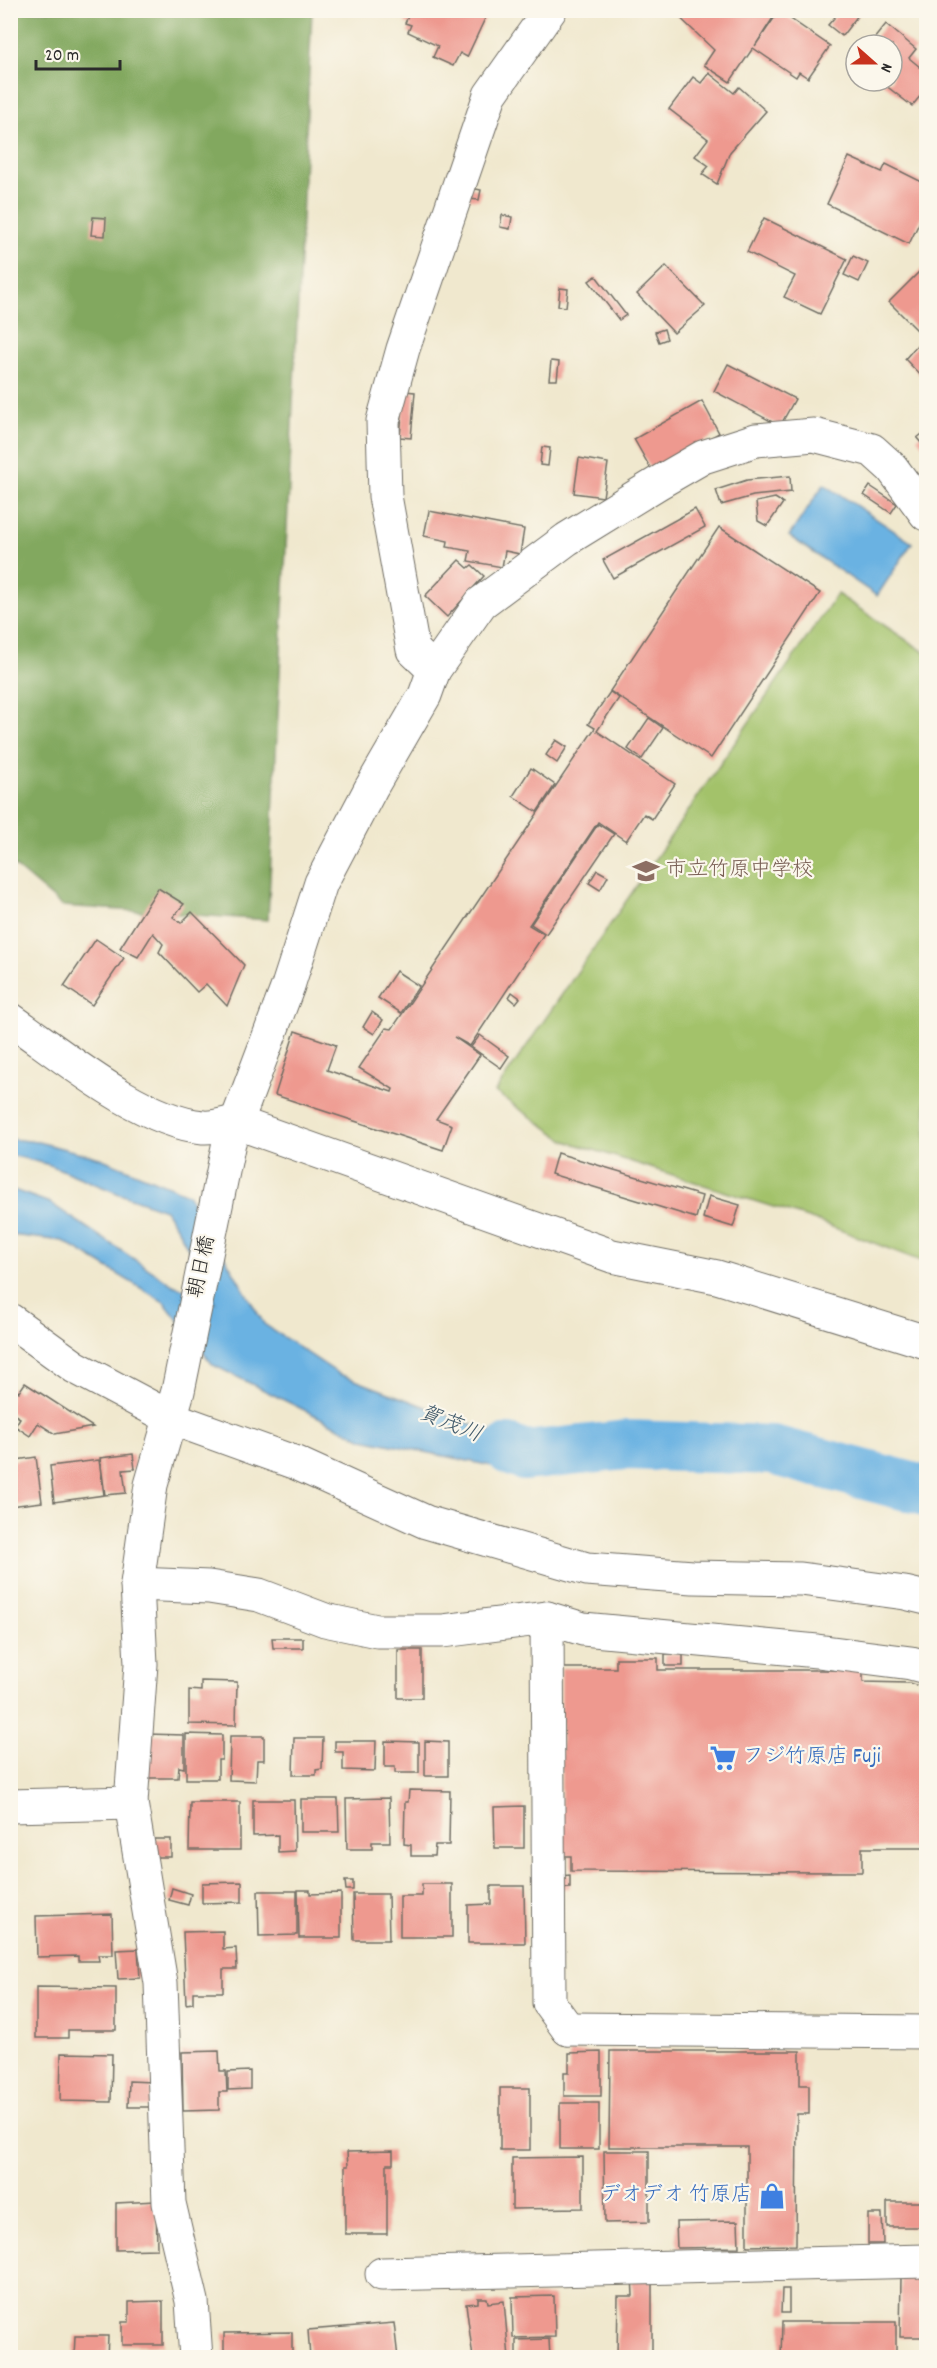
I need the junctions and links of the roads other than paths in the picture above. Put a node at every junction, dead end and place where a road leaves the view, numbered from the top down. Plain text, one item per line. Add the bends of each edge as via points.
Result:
1 (550, 10) edge
2 (927, 514) edge
3 (434, 670) junction
4 (10, 1019) edge
5 (232, 1132) junction
6 (10, 1320) edge
7 (927, 1342) edge
8 (174, 1405) junction
9 (137, 1584) junction
10 (927, 1598) edge
11 (547, 1618) junction
12 (927, 1667) edge
13 (131, 1803) junction
14 (10, 1806) edge
15 (927, 2032) edge
16 (927, 2262) edge
17 (382, 2274) dead end
18 (196, 2358) edge

1 - 3 street via 490,95 403,349 383,421 385,496 413,650
2 - 3 street, 朝日橋 via 892,468 872,450 814,435 745,443 703,457 567,539 481,603
3 - 5 street, 朝日橋 via 425,695 321,883 288,986
4 - 5 street via 132,1103 179,1122
5 - 7 street via 612,1256 717,1277
5 - 8 street, 朝日橋
6 - 8 street via 75,1367
8 - 9 street, 朝日橋 via 152,1485
8 - 10 street via 426,1522 587,1569 693,1577 801,1579
9 - 11 street via 209,1587 259,1595 325,1620 377,1631 442,1631
9 - 13 street, 朝日橋 via 141,1664
11 - 12 street via 583,1629 817,1650
11 - 15 street via 549,2003 568,2029
13 - 14 street
13 - 18 street, 朝日橋 via 161,1983 169,2203 192,2301
16 - 17 street

